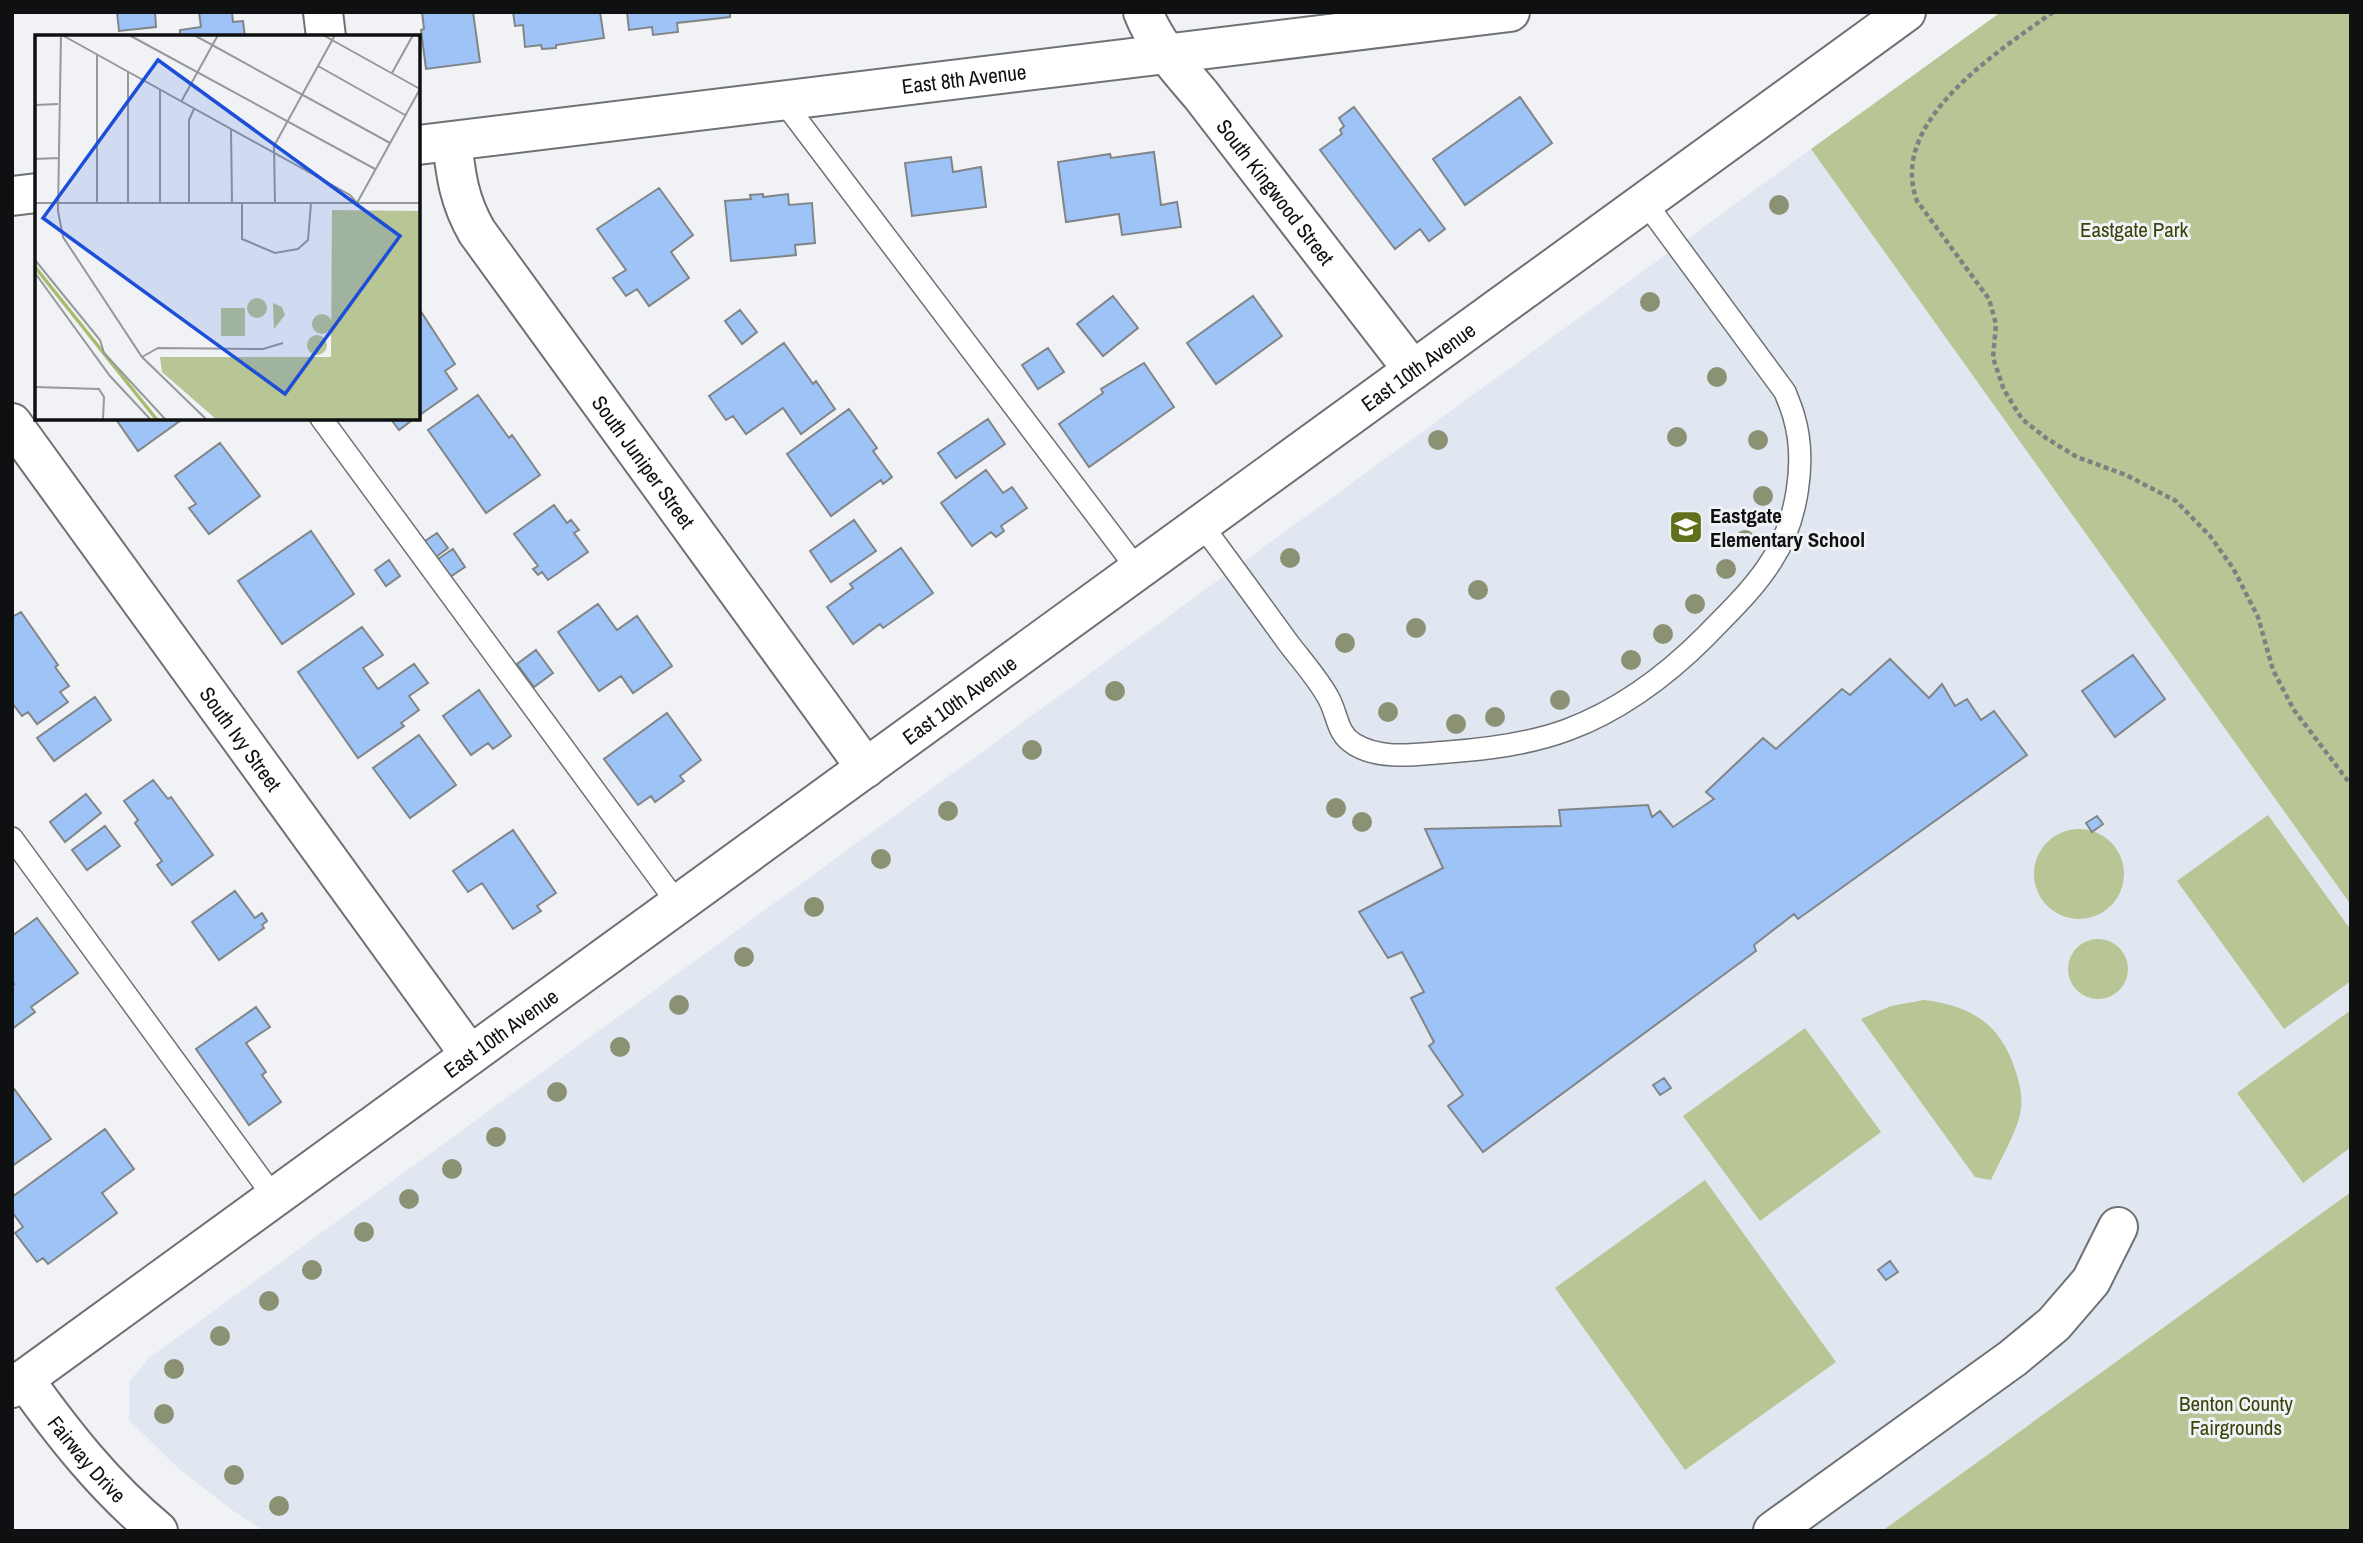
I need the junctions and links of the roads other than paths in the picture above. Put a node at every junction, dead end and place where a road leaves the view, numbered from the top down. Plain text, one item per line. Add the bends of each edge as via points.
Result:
1 (323, 12) edge
2 (1143, 12) edge
3 (1510, 12) edge
4 (1906, 12) edge
5 (326, 35) edge
6 (1166, 55) junction
7 (783, 101) junction
8 (435, 144) edge
9 (35, 193) edge
10 (12, 196) edge
11 (1645, 202) junction
12 (1413, 370) junction
13 (322, 420) edge
14 (12, 423) edge
15 (1202, 524) junction
16 (1138, 570) junction
17 (866, 768) junction
18 (12, 838) edge
19 (678, 904) junction
20 (470, 1055) junction
21 (274, 1197) junction
22 (2118, 1227) dead end
23 (16, 1377) edge
24 (159, 1531) edge
25 (1773, 1531) edge

1 - 5 street
2 - 6 street, South Kingwood Street
3 - 6 street, East 8th Avenue
4 - 11 street, East 10th Avenue
6 - 7 street, East 8th Avenue
6 - 12 street, South Kingwood Street
7 - 8 street, East 8th Avenue
7 - 16 lane
8 - 17 street, South Juniper Street via 477,232
9 - 10 street
11 - 12 street, East 10th Avenue
11 - 15 lane via 1785,392 1795,418 1798,474 1789,522 1760,579 1680,662 1644,691 1566,731 1522,743 1477,750 1371,752 1342,733 1329,699
12 - 15 street, East 10th Avenue
13 - 19 lane
14 - 20 street, South Ivy Street
15 - 16 street, East 10th Avenue
16 - 17 street, East 10th Avenue
17 - 19 street, East 10th Avenue
18 - 21 lane
19 - 20 street, East 10th Avenue
20 - 21 street, East 10th Avenue
21 - 23 street, East 10th Avenue
22 - 25 street via 2091,1281 2054,1324
23 - 24 street, Fairway Drive via 103,1480

